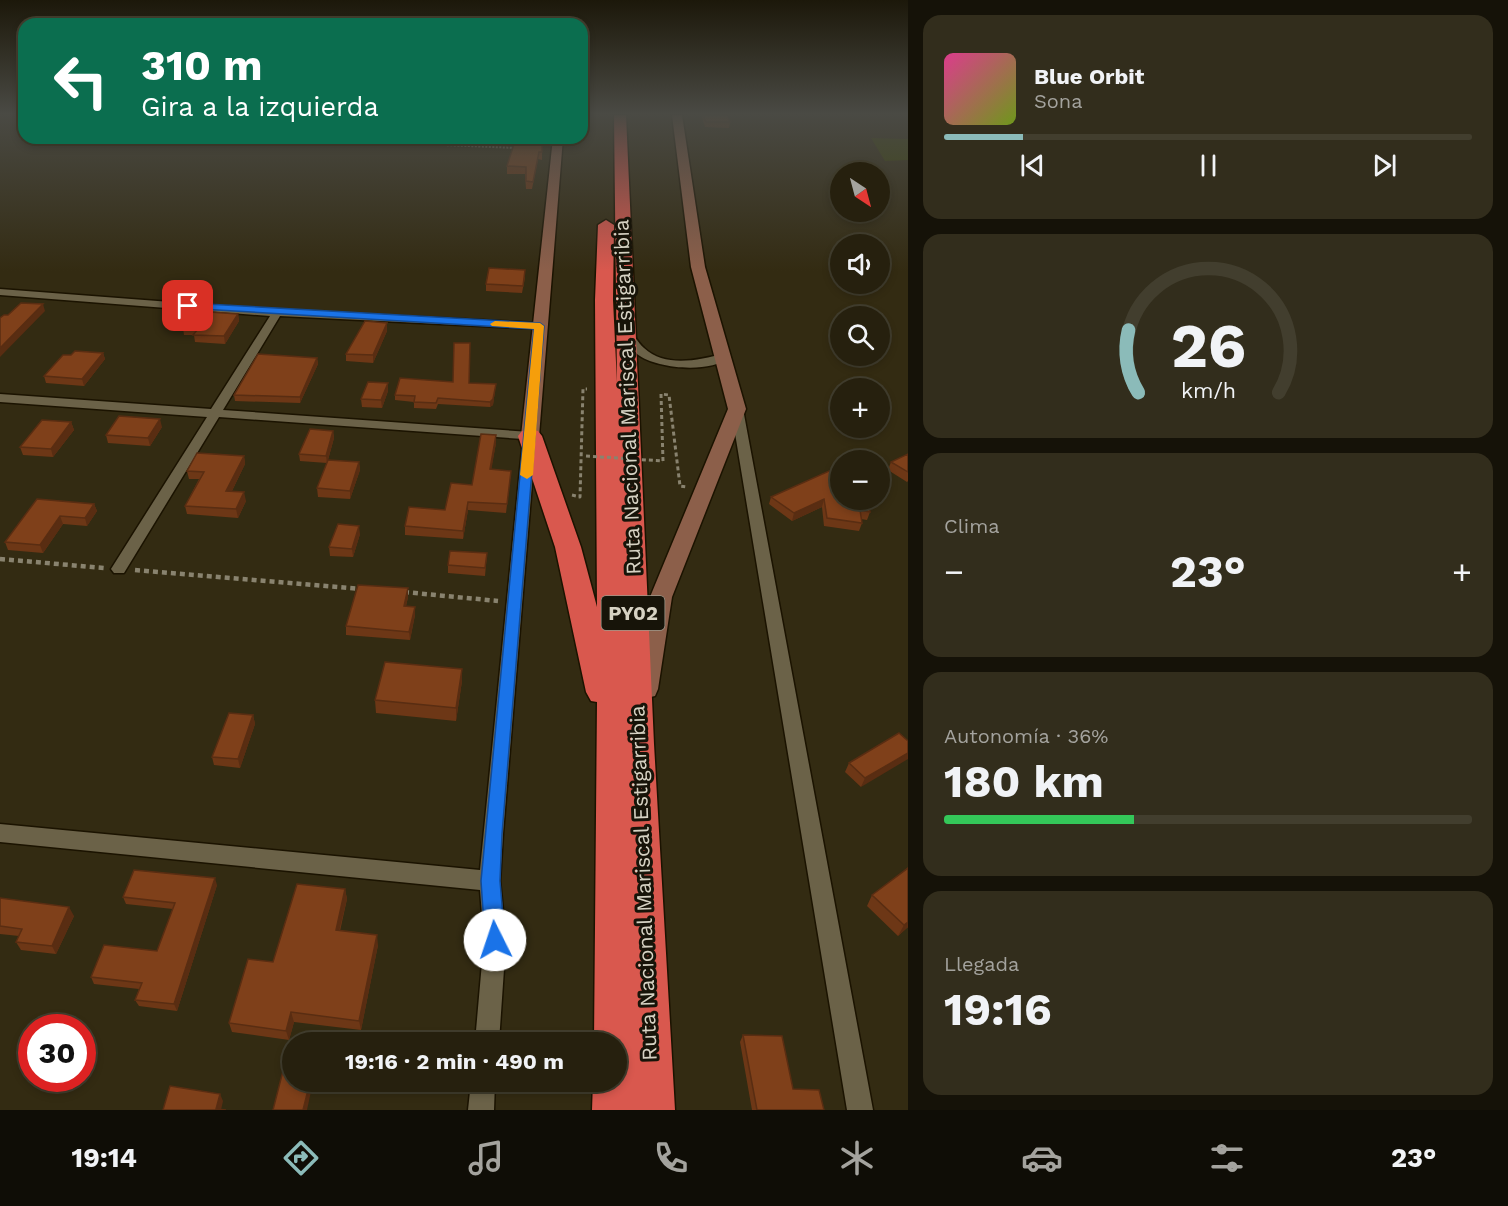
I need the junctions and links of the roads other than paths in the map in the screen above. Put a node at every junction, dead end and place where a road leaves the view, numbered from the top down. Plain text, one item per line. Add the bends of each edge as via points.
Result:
1 (555, 167) edge
2 (611, 167) edge
3 (616, 167) edge
4 (684, 167) edge
5 (3, 295) edge
6 (277, 313) junction
7 (540, 326) junction
8 (626, 332) junction
9 (723, 357) junction
10 (0, 398) edge
11 (737, 409) junction
12 (216, 415) junction
13 (530, 436) junction
14 (119, 569) road end
15 (625, 745) junction
16 (0, 833) edge
17 (490, 881) junction
18 (488, 1032) edge
19 (615, 1032) edge
20 (482, 1092) edge
21 (615, 1092) edge
22 (481, 1110) edge
23 (615, 1110) edge
24 (652, 1110) edge
25 (860, 1110) edge

1 - 7 street
2 - 15 highway, Ruta Nacional Mariscal Estigarribia / PY02 via 604,300
3 - 8 highway, Ruta Nacional Mariscal Estigarribia / PY02
4 - 9 street via 698,267
5 - 6 street
6 - 7 street
6 - 12 street
7 - 13 street
8 - 9 street via 641,352 664,361 700,364
8 - 15 highway, Ruta Nacional Mariscal Estigarribia / PY02
9 - 11 street
10 - 12 street
11 - 15 street via 661,597
11 - 25 street
12 - 13 street
12 - 14 street
13 - 15 highway via 568,547
13 - 17 street
15 - 19 highway, Ruta Nacional Mariscal Estigarribia / PY02
15 - 24 highway, Ruta Nacional Mariscal Estigarribia / PY02
16 - 17 street
17 - 18 street via 495,940
20 - 22 street
21 - 23 highway, Ruta Nacional Mariscal Estigarribia

